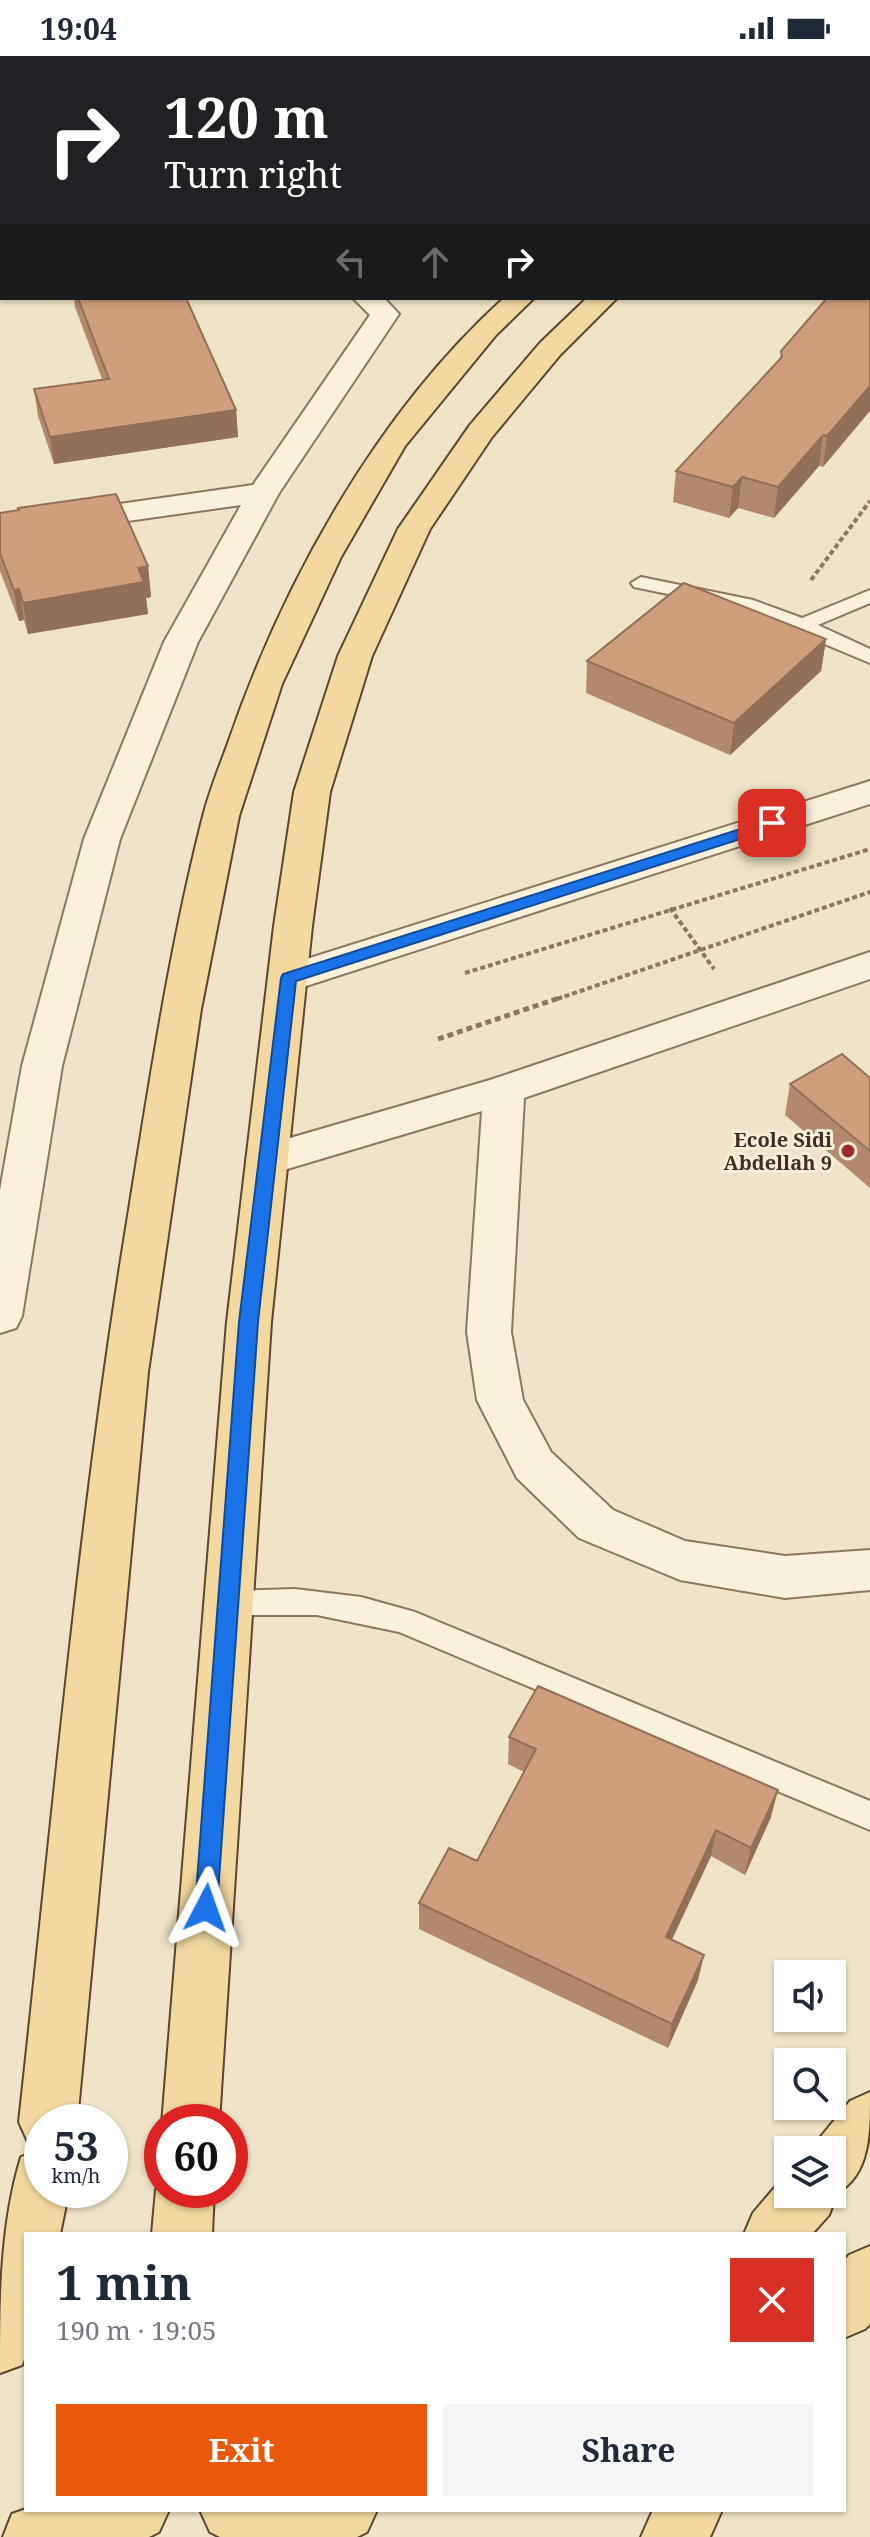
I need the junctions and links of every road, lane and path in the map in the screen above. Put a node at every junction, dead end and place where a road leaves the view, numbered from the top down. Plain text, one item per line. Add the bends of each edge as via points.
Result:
1 (369, 300) edge
2 (518, 300) edge
3 (601, 300) edge
4 (263, 493) junction
5 (870, 501) edge
6 (0, 530) edge
7 (641, 583) dead end
8 (870, 596) edge
9 (829, 613) junction
10 (802, 625) junction
11 (870, 657) edge
12 (870, 792) edge
13 (870, 849) edge
14 (870, 892) edge
15 (670, 908) junction
16 (700, 950) junction
17 (870, 965) edge
18 (289, 978) junction
19 (451, 978) dead end
20 (742, 1009) junction
21 (438, 1039) dead end
22 (504, 1090) junction
23 (267, 1160) junction
24 (0, 1316) edge
25 (870, 1570) edge
26 (228, 1603) junction
27 (870, 1816) edge
28 (50, 2104) edge
29 (191, 2104) edge
30 (870, 2121) edge
31 (846, 2149) edge
32 (36, 2208) edge
33 (184, 2208) edge
34 (796, 2208) edge
35 (30, 2232) edge
36 (182, 2232) edge
37 (776, 2232) edge
38 (24, 2257) edge
39 (870, 2276) edge
40 (846, 2306) edge
41 (0, 2343) edge
42 (129, 2512) edge
43 (242, 2512) edge
44 (689, 2512) edge
45 (314, 2526) edge
46 (35, 2537) edge
47 (673, 2537) edge

1 - 4 street via 385,314
2 - 28 main road via 486,329 392,443 325,557 265,684 221,816 181,1009 125,1372
3 - 18 main road via 550,349 481,431 414,529 355,656 312,792
4 - 6 street
4 - 24 street via 181,642 102,839 42,1066
5 - 9 path via 811,577 809,591
7 - 10 lane via 746,604
8 - 9 lane
9 - 10 lane
10 - 11 lane
12 - 18 street
13 - 15 path
14 - 16 path
15 - 16 path
15 - 19 path
16 - 20 path
16 - 21 path
17 - 20 street
18 - 23 main road
20 - 22 street
22 - 23 street
22 - 25 street via 489,1332 500,1400 534,1465 596,1524 680,1560 785,1577
23 - 26 main road
26 - 27 lane via 281,1598 381,1613
26 - 29 main road
30 - 31 main road
32 - 35 main road
33 - 36 main road
34 - 37 main road
38 - 41 main road
39 - 40 main road
42 - 46 main road
43 - 45 main road
44 - 47 main road

